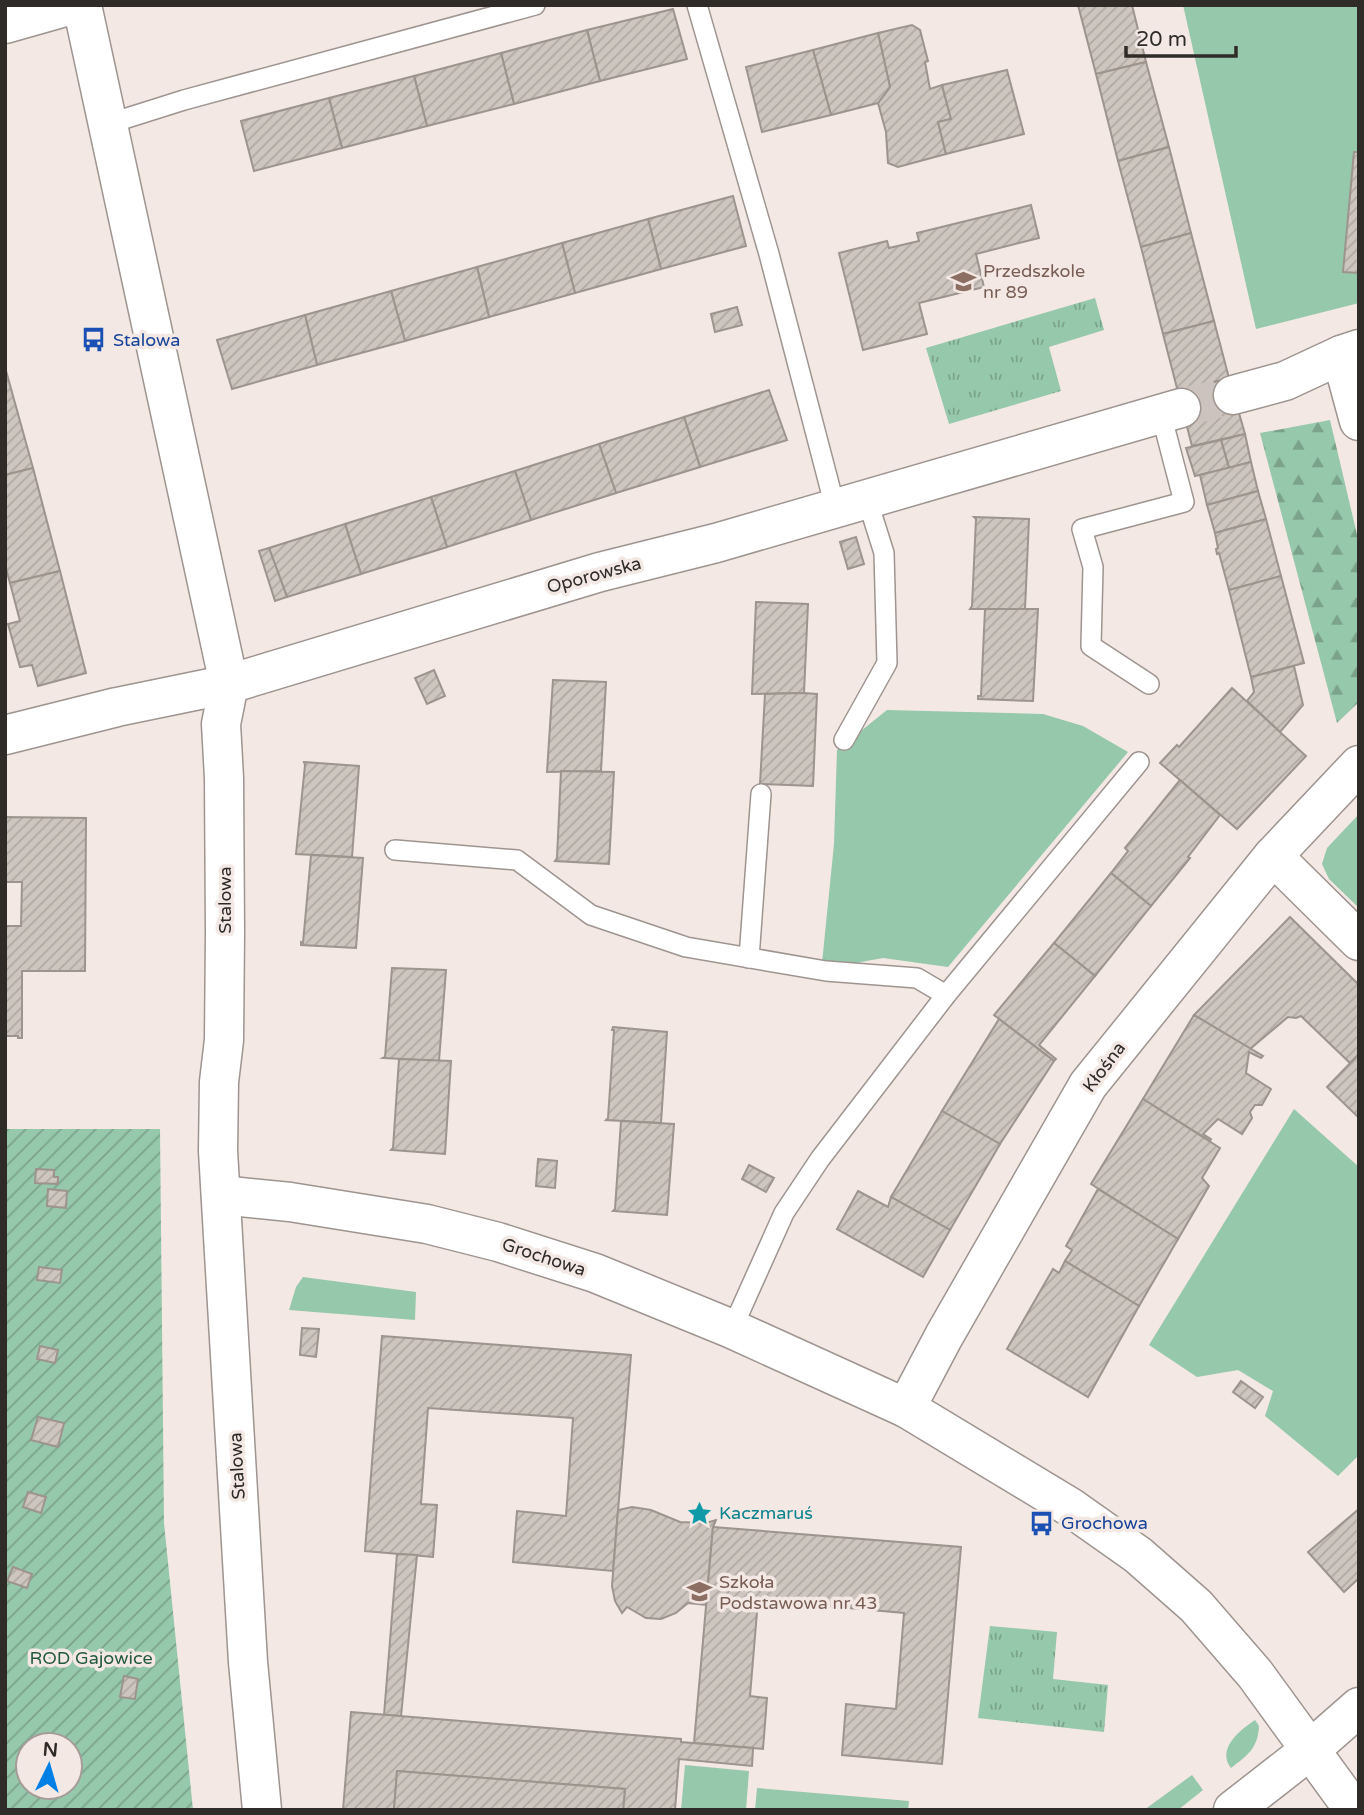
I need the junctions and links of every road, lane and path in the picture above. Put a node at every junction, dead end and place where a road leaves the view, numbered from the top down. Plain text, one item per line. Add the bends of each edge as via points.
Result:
1 (72, 5) edge
2 (82, 5) edge
3 (535, 5) edge
4 (697, 5) edge
5 (5, 24) edge
6 (107, 124) junction
7 (1350, 352) edge
8 (1233, 395) tunnel mouth
9 (1171, 411) joint
10 (1359, 421) edge
11 (851, 503) junction
12 (229, 684) junction
13 (1149, 684) dead end
14 (5, 735) edge
15 (844, 740) dead end
16 (1139, 762) dead end
17 (1359, 765) edge
18 (761, 794) dead end
19 (395, 850) dead end
20 (1273, 856) junction
21 (1359, 941) edge
22 (749, 958) junction
23 (946, 995) junction
24 (221, 1195) junction
25 (732, 1329) junction
26 (906, 1408) junction
27 (1359, 1707) edge
28 (1310, 1750) junction
29 (262, 1810) edge
30 (1233, 1810) edge
31 (1354, 1810) edge

1 - 5 street
2 - 6 street, Stalowa
3 - 6 lane
4 - 11 lane via 769,254
6 - 12 street, Stalowa
7 - 8 street via 1285,381
7 - 10 street
9 - 11 street, Oporowska
9 - 13 lane via 1184,502 1082,529 1093,567 1091,646
11 - 12 street, Oporowska via 600,572
11 - 15 lane via 884,553 887,663
12 - 14 street, Oporowska
12 - 24 street, Stalowa via 221,724 225,907 218,1117
16 - 23 lane
17 - 20 street, Kłośna
18 - 22 lane
19 - 22 lane via 517,860 590,915 686,947
20 - 21 street
20 - 26 street, Kłośna via 1088,1085
22 - 23 lane via 826,971 917,978
23 - 25 lane via 820,1158 784,1213
24 - 25 street, Grochowa via 427,1224 498,1242 595,1273
24 - 29 street, Stalowa via 248,1662
25 - 26 street, Grochowa
26 - 28 street, Grochowa via 1070,1507 1138,1555 1196,1606 1255,1674
27 - 28 street
28 - 30 street
28 - 31 street, Grochowa

